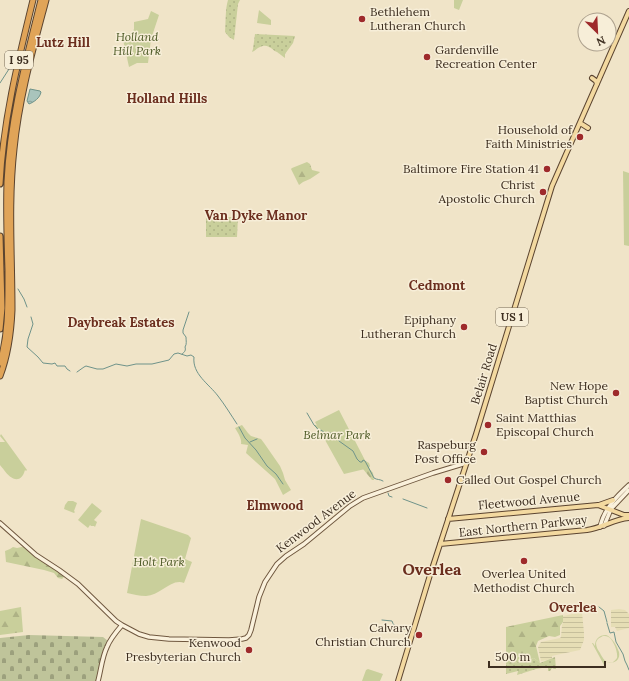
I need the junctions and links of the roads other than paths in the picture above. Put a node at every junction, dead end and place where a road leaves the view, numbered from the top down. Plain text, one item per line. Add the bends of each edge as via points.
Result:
1 (33, 0) edge
2 (40, 0) edge
3 (46, 0) edge
4 (629, 11) edge
5 (592, 78) dead end
6 (597, 84) junction
7 (580, 123) junction
8 (588, 128) dead end
9 (0, 184) edge
10 (0, 236) edge
11 (0, 329) edge
12 (0, 353) edge
13 (0, 363) edge
14 (0, 376) edge
15 (466, 463) junction
16 (629, 485) edge
17 (629, 490) edge
18 (614, 500) junction
19 (598, 505) junction
20 (609, 509) junction
21 (629, 517) edge
22 (448, 519) junction
23 (0, 524) edge
24 (602, 527) junction
25 (440, 544) junction
26 (122, 626) junction
27 (98, 681) edge
28 (398, 681) edge

1 - 9 highway, I 95 via 9,106
2 - 12 highway via 15,94 7,143 4,196 6,310
2 - 13 highway via 10,140 6,201 8,312
3 - 14 highway, I 95 via 24,85 15,134 11,193 12,323
4 - 6 main road, Belair Road / US 1
5 - 6 main road
6 - 7 main road, Belair Road / US 1
7 - 8 main road
7 - 15 main road, Belair Road / US 1 via 552,186
10 - 11 highway
15 - 22 main road, Belair Road / US 1
15 - 26 main road, Kenwood Avenue via 363,498 284,557 271,572 259,597 251,630 243,639 160,638 143,636
16 - 18 main road
17 - 20 main road
18 - 19 main road
18 - 20 main road
19 - 20 main road, Fleetwood Avenue
19 - 22 main road, Fleetwood Avenue
20 - 21 main road, East Northern Parkway
20 - 24 main road
21 - 24 main road, East Northern Parkway
22 - 25 main road, Belair Road / US 1
23 - 26 main road, Kenwood Avenue via 82,588
24 - 25 main road, East Northern Parkway via 574,532
25 - 28 main road, Belair Road / US 1
26 - 27 main road via 106,647

